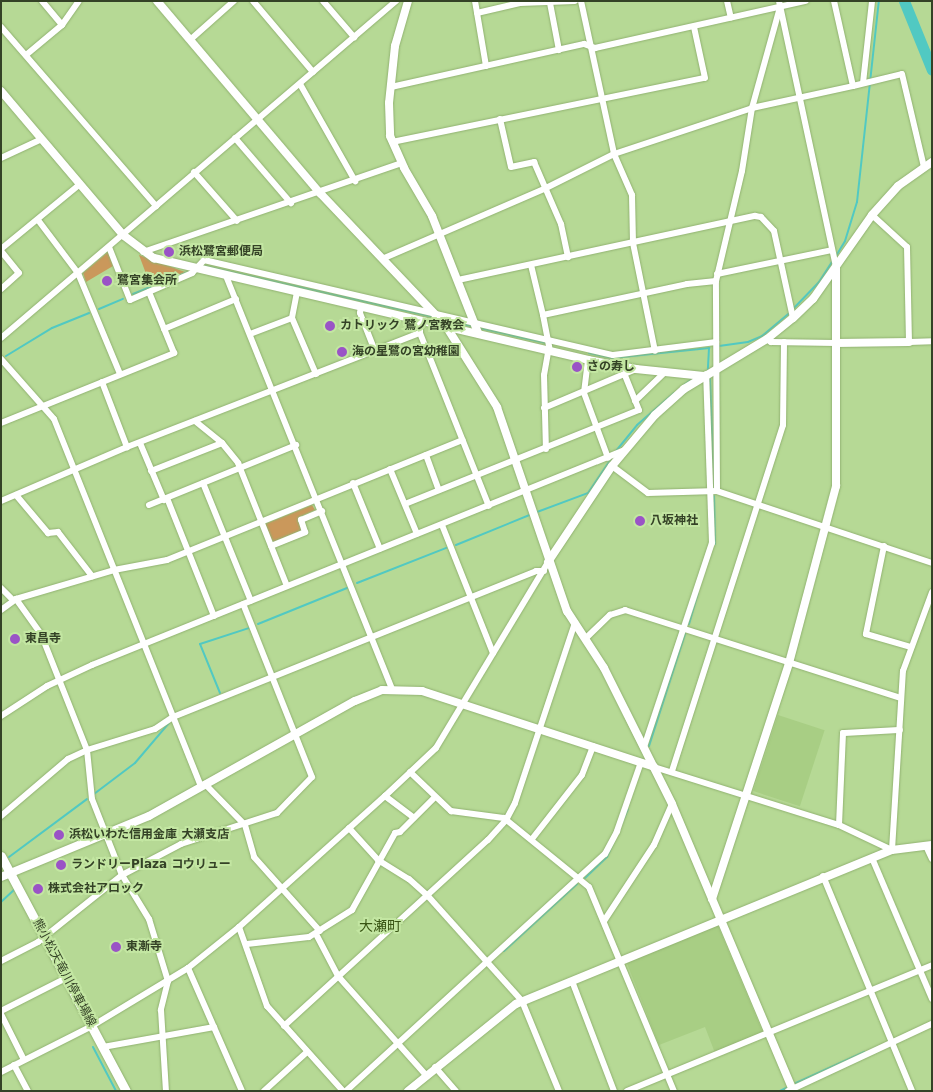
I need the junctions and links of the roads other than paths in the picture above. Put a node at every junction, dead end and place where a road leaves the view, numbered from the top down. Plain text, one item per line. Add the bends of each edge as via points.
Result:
1 (42, 1) edge
2 (79, 1) edge
3 (157, 1) edge
4 (234, 1) edge
5 (253, 1) edge
6 (323, 1) edge
7 (396, 1) edge
8 (408, 1) edge
9 (475, 1) edge
10 (575, 1) edge
11 (581, 1) edge
12 (727, 1) edge
13 (806, 1) edge
14 (834, 1) edge
15 (872, 1) edge
16 (550, 3) junction
17 (780, 4) edge
18 (477, 13) junction
19 (731, 18) junction
20 (62, 25) junction
21 (1, 27) edge
22 (694, 27) junction
23 (354, 37) junction
24 (190, 40) junction
25 (590, 46) junction
26 (559, 50) junction
27 (26, 55) junction
28 (486, 66) junction
29 (314, 72) junction
30 (865, 83) junction
31 (300, 84) junction
32 (853, 86) junction
33 (391, 87) junction
34 (1, 91) edge
35 (801, 97) junction
36 (602, 98) junction
37 (752, 108) junction
38 (500, 119) junction
39 (257, 120) junction
40 (235, 138) junction
41 (42, 140) junction
42 (392, 142) junction
43 (614, 154) junction
44 (1, 158) edge
45 (932, 162) edge
46 (402, 163) junction
47 (924, 167) junction
48 (194, 172) junction
49 (355, 180) junction
50 (80, 184) junction
51 (547, 188) junction
52 (320, 193) junction
53 (291, 203) junction
54 (156, 206) junction
55 (872, 215) junction
56 (38, 220) junction
57 (238, 220) junction
58 (730, 223) junction
59 (123, 235) junction
60 (439, 236) junction
61 (633, 243) junction
62 (109, 246) junction
63 (1, 250) edge
64 (143, 252) junction
65 (833, 252) junction
66 (568, 257) junction
67 (382, 259) junction
68 (780, 261) junction
69 (531, 265) junction
70 (835, 265) junction
71 (195, 270) junction
72 (78, 273) junction
73 (717, 274) junction
74 (226, 276) junction
75 (458, 280) junction
76 (716, 281) junction
77 (1, 289) edge
78 (149, 292) junction
79 (297, 292) junction
80 (643, 294) junction
81 (236, 299) junction
82 (361, 306) junction
83 (792, 313) junction
84 (435, 315) junction
85 (543, 315) junction
86 (292, 318) junction
87 (420, 320) junction
88 (445, 324) junction
89 (477, 328) junction
90 (164, 329) junction
91 (420, 333) junction
92 (250, 334) junction
93 (1, 338) edge
94 (767, 339) junction
95 (932, 341) edge
96 (717, 342) junction
97 (784, 342) junction
98 (909, 342) junction
99 (836, 343) junction
100 (548, 344) junction
101 (375, 351) junction
102 (656, 351) junction
103 (1, 359) edge
104 (588, 360) junction
105 (636, 369) junction
106 (665, 372) junction
107 (120, 374) junction
108 (316, 374) junction
109 (708, 374) junction
110 (624, 375) junction
111 (102, 382) junction
112 (273, 390) junction
113 (584, 393) junction
114 (635, 401) junction
115 (42, 406) junction
116 (544, 408) junction
117 (195, 421) junction
118 (1, 423) edge
119 (598, 428) junction
120 (463, 440) junction
121 (140, 443) junction
122 (222, 443) junction
123 (296, 445) junction
124 (127, 448) junction
125 (546, 449) junction
126 (622, 452) junction
127 (426, 454) junction
128 (609, 458) junction
129 (516, 460) junction
130 (612, 466) junction
131 (239, 468) junction
132 (390, 469) junction
133 (75, 470) junction
134 (151, 471) junction
135 (476, 475) junction
136 (203, 483) junction
137 (353, 483) junction
138 (439, 490) junction
139 (526, 491) junction
140 (714, 491) junction
141 (16, 495) junction
142 (317, 498) junction
143 (166, 499) junction
144 (1, 501) edge
145 (405, 504) junction
146 (758, 504) junction
147 (149, 506) dead end
148 (489, 506) junction
149 (322, 511) junction
150 (261, 521) junction
151 (442, 525) junction
152 (826, 526) junction
153 (417, 534) junction
154 (224, 536) junction
155 (271, 546) junction
156 (884, 546) junction
157 (380, 549) junction
158 (189, 550) junction
159 (548, 562) junction
160 (932, 563) edge
161 (344, 564) junction
162 (114, 570) junction
163 (544, 571) junction
164 (92, 576) junction
165 (287, 586) junction
166 (1, 588) edge
167 (932, 592) edge
168 (471, 597) junction
169 (14, 600) junction
170 (251, 601) junction
171 (243, 604) junction
172 (1, 610) edge
173 (214, 616) junction
174 (575, 623) junction
175 (684, 628) junction
176 (372, 637) junction
177 (585, 638) junction
178 (715, 639) junction
179 (144, 643) junction
180 (911, 647) junction
181 (493, 653) junction
182 (789, 663) junction
183 (272, 677) junction
184 (58, 680) junction
185 (392, 689) junction
186 (900, 698) junction
187 (463, 704) junction
188 (1, 716) edge
189 (173, 717) junction
190 (540, 729) junction
191 (900, 730) junction
192 (296, 734) junction
193 (593, 746) junction
194 (644, 747) junction
195 (87, 750) junction
196 (641, 762) junction
197 (654, 766) junction
198 (672, 771) junction
199 (410, 772) junction
200 (203, 786) junction
201 (385, 796) junction
202 (747, 796) junction
203 (436, 797) junction
204 (672, 804) junction
205 (1, 816) edge
206 (414, 818) junction
207 (506, 820) junction
208 (245, 825) junction
209 (839, 825) junction
210 (349, 828) junction
211 (106, 834) junction
212 (532, 839) junction
213 (929, 846) edge
214 (892, 850) junction
215 (1, 856) edge
216 (872, 858) junction
217 (932, 859) edge
218 (378, 860) junction
219 (6, 875) edge
220 (122, 875) junction
221 (823, 876) junction
222 (578, 879) junction
223 (282, 888) junction
224 (428, 895) junction
225 (712, 899) junction
226 (720, 918) junction
227 (604, 921) junction
228 (239, 927) junction
229 (318, 933) junction
230 (46, 936) junction
231 (247, 944) junction
232 (620, 960) junction
233 (1, 961) edge
234 (487, 962) junction
235 (932, 965) edge
236 (188, 968) junction
237 (920, 970) junction
238 (338, 976) junction
239 (68, 977) junction
240 (572, 980) junction
241 (168, 981) junction
242 (870, 991) junction
243 (932, 999) edge
244 (522, 1001) junction
245 (1, 1012) edge
246 (932, 1024) edge
247 (92, 1026) junction
248 (284, 1026) junction
249 (214, 1027) junction
250 (768, 1034) junction
251 (163, 1036) junction
252 (397, 1043) junction
253 (892, 1043) junction
254 (103, 1047) junction
255 (307, 1052) junction
256 (24, 1060) junction
257 (14, 1065) junction
258 (435, 1068) junction
259 (1, 1072) edge
260 (426, 1075) junction
261 (668, 1076) junction
262 (165, 1090) edge
263 (454, 1090) edge
264 (791, 1090) edge
265 (28, 1091) edge
266 (126, 1091) edge
267 (242, 1091) edge
268 (264, 1091) edge
269 (344, 1091) edge
270 (408, 1091) edge
271 (559, 1091) edge
272 (614, 1091) edge
273 (628, 1091) edge
274 (674, 1091) edge
275 (912, 1091) edge

1 - 20 street
2 - 20 street
3 - 24 street
4 - 24 street
5 - 29 street
6 - 23 street
7 - 23 street
8 - 33 street via 395,46
9 - 18 street
10 - 16 street
11 - 25 street
12 - 19 street
13 - 17 street
14 - 32 street
15 - 30 street
16 - 18 street via 520,3
16 - 26 street
17 - 19 street
17 - 35 street
17 - 37 street
18 - 28 street
19 - 22 street
20 - 27 street
21 - 27 street
22 - 25 street via 595,48
22 - 36 street via 705,78
23 - 29 street
24 - 39 street
25 - 26 street via 584,44
25 - 36 street
26 - 28 street
27 - 54 street
28 - 33 street
29 - 31 street
30 - 32 street
30 - 47 street via 902,74
31 - 39 street
31 - 49 street
32 - 35 street
33 - 42 street via 389,123
34 - 41 street
35 - 37 street
35 - 65 street
36 - 38 street
36 - 43 street
37 - 43 street
37 - 58 street
38 - 42 street
38 - 51 street via 511,167 534,162
39 - 40 street
39 - 52 street
40 - 48 street
40 - 53 street
41 - 44 street
41 - 50 street
42 - 46 street
43 - 51 street
43 - 61 street via 632,195
45 - 47 street
46 - 49 street
46 - 60 street via 432,216
47 - 55 street via 898,186
48 - 54 street
48 - 57 street
49 - 52 street
50 - 56 street
50 - 59 street
51 - 60 street
51 - 66 street
52 - 53 street
52 - 67 street
53 - 57 street
54 - 59 street
55 - 70 street
55 - 98 street via 907,247
56 - 63 street
56 - 72 street
57 - 64 street
58 - 61 street
58 - 68 street via 747,217 761,218 774,231
58 - 73 street
59 - 62 street
59 - 64 street
60 - 67 street
60 - 75 street
61 - 66 street
61 - 80 street
62 - 72 street
62 - 78 street via 130,300
63 - 77 street via 19,273
64 - 71 street
65 - 68 street
65 - 70 street
66 - 69 street
67 - 84 street
68 - 73 street
68 - 83 street
69 - 75 street
69 - 85 street
70 - 83 street via 812,299
70 - 99 street
71 - 74 street
71 - 78 street
71 - 84 street via 204,260
72 - 93 street
72 - 107 street
73 - 76 street
74 - 79 street
74 - 81 street
75 - 89 street
76 - 80 street
76 - 96 street
78 - 90 street
79 - 82 street
79 - 86 street
80 - 85 street
80 - 102 street
81 - 90 street
81 - 92 street
82 - 87 street
82 - 101 street via 360,313
83 - 94 street
84 - 88 street
84 - 89 street
85 - 100 street
86 - 92 street
86 - 108 street
87 - 88 street
87 - 91 street
88 - 89 street
88 - 129 street via 497,407
89 - 100 street
90 - 107 street via 174,353
91 - 101 street
91 - 120 street
92 - 112 street
94 - 97 street
94 - 109 street
95 - 98 street
96 - 102 street
96 - 109 street
97 - 99 street
97 - 146 street via 783,424
98 - 99 street
99 - 152 street via 837,478
100 - 102 street via 613,355
100 - 104 street
100 - 116 street
101 - 108 street
103 - 115 street
104 - 105 street
104 - 113 street
105 - 106 street
105 - 110 street
106 - 109 street
106 - 114 street
107 - 111 street
108 - 112 street
109 - 126 street via 667,403
109 - 140 street
110 - 113 street
110 - 114 street
111 - 115 street
111 - 124 street
112 - 117 street
112 - 123 street
113 - 116 street
113 - 119 street
114 - 119 street via 638,410
115 - 118 street
115 - 133 street via 54,419
116 - 125 street
117 - 121 street
117 - 122 street
119 - 125 street
119 - 128 street
120 - 127 street
120 - 135 street
121 - 124 street
121 - 134 street
122 - 131 street
122 - 134 street
123 - 131 street
123 - 142 street
124 - 133 street
125 - 129 street
126 - 128 street
126 - 130 street
127 - 132 street
127 - 138 street
128 - 139 street
129 - 135 street
129 - 139 street
130 - 140 street via 648,493
130 - 159 street
131 - 136 street
131 - 150 street
132 - 137 street
132 - 145 street
133 - 141 street
133 - 162 street
134 - 143 street
135 - 138 street
135 - 148 street
136 - 143 street
136 - 154 street
137 - 142 street
137 - 157 street
138 - 145 street
139 - 148 street
139 - 159 street
140 - 146 street
140 - 175 street via 712,543
141 - 144 street
141 - 164 street via 48,533 58,532
142 - 149 street
142 - 150 street
143 - 147 street
143 - 158 street
145 - 153 street
146 - 152 street
146 - 178 street
148 - 151 street
149 - 155 street via 302,520 305,532
149 - 161 street
150 - 154 street
150 - 155 street
151 - 153 street
151 - 168 street
152 - 156 street
152 - 182 street
153 - 157 street
154 - 158 street
154 - 170 street
155 - 165 street
156 - 160 street
156 - 180 street via 866,634
157 - 161 street
158 - 162 street via 157,563
158 - 173 street
159 - 163 street
159 - 174 street
161 - 165 street
161 - 176 street
162 - 164 street
162 - 179 street
163 - 168 street via 536,571
163 - 181 street
164 - 169 street
165 - 170 street
166 - 169 street
167 - 180 street
168 - 176 street
168 - 181 street
169 - 172 street
169 - 184 street via 40,634
170 - 171 street
171 - 173 street
171 - 183 street
173 - 179 street
174 - 177 street
174 - 190 street
175 - 177 street via 620,610
175 - 178 street
175 - 194 street
176 - 183 street
176 - 185 street
177 - 194 street
178 - 182 street
178 - 198 street
179 - 184 street
179 - 189 street
180 - 186 street via 903,671
181 - 187 street
182 - 186 street
182 - 202 street
183 - 189 street
183 - 192 street
184 - 188 street
184 - 195 street
185 - 187 street via 422,691
185 - 192 street via 366,695
186 - 191 street
187 - 190 street
187 - 199 street via 436,748
189 - 195 street via 154,729
189 - 200 street
190 - 193 street
190 - 207 street
191 - 209 street via 843,733
191 - 214 street
192 - 200 street
192 - 208 street via 312,777 277,813
193 - 196 street
193 - 212 street via 582,775
194 - 197 street
195 - 205 street via 68,759
195 - 211 street via 92,799
196 - 197 street
196 - 222 street via 618,831 605,854
197 - 198 street
197 - 204 street
198 - 202 street
199 - 201 street
199 - 203 street
200 - 208 street
200 - 211 street via 149,816
201 - 206 street
201 - 210 street
202 - 209 street
202 - 225 street
203 - 206 street
203 - 207 street via 451,811
204 - 225 street
204 - 227 street via 654,845
206 - 218 street via 395,832
207 - 212 street
207 - 224 street
208 - 220 street via 181,844
208 - 223 street via 254,857
209 - 214 street
210 - 218 street
210 - 223 street
211 - 219 street
211 - 220 street
212 - 222 street
213 - 214 street
213 - 217 street
214 - 216 street
215 - 219 main road, 熊小松天竜川停車場線
216 - 221 street
216 - 237 street
218 - 224 street via 409,878
218 - 229 street via 352,910
219 - 230 main road, 熊小松天竜川停車場線
220 - 230 street
220 - 241 street via 149,919
221 - 226 street
221 - 242 street
222 - 227 street via 589,887
222 - 234 street
223 - 228 street
223 - 229 street
224 - 234 street
224 - 238 street
225 - 226 street
226 - 232 street
226 - 250 street
227 - 232 street
228 - 231 street
228 - 236 street
229 - 231 street
229 - 238 street
230 - 233 street
230 - 239 main road, 熊小松天竜川停車場線
231 - 248 street via 263,998
232 - 240 street
232 - 261 street
234 - 244 street
234 - 252 street
235 - 237 street
236 - 241 street
236 - 249 street
237 - 242 street
237 - 243 street
238 - 248 street
238 - 252 street
239 - 245 street
239 - 247 main road, 熊小松天竜川停車場線
240 - 244 street
240 - 272 street
241 - 247 street
241 - 251 street via 160,1010
242 - 250 street
242 - 253 street
244 - 258 street via 494,1019
244 - 271 street
245 - 256 street
246 - 253 street
247 - 254 main road, 熊小松天竜川停車場線
247 - 256 street
248 - 255 street
249 - 251 street
249 - 267 street
250 - 261 street
250 - 264 street
251 - 254 street
251 - 262 street
252 - 260 street
252 - 269 street
253 - 264 street
253 - 275 street
254 - 266 main road, 熊小松天竜川停車場線
255 - 268 street
255 - 269 street
256 - 257 street
257 - 259 street
257 - 265 street
258 - 260 street
258 - 263 street
260 - 270 street
261 - 273 street
261 - 274 street

